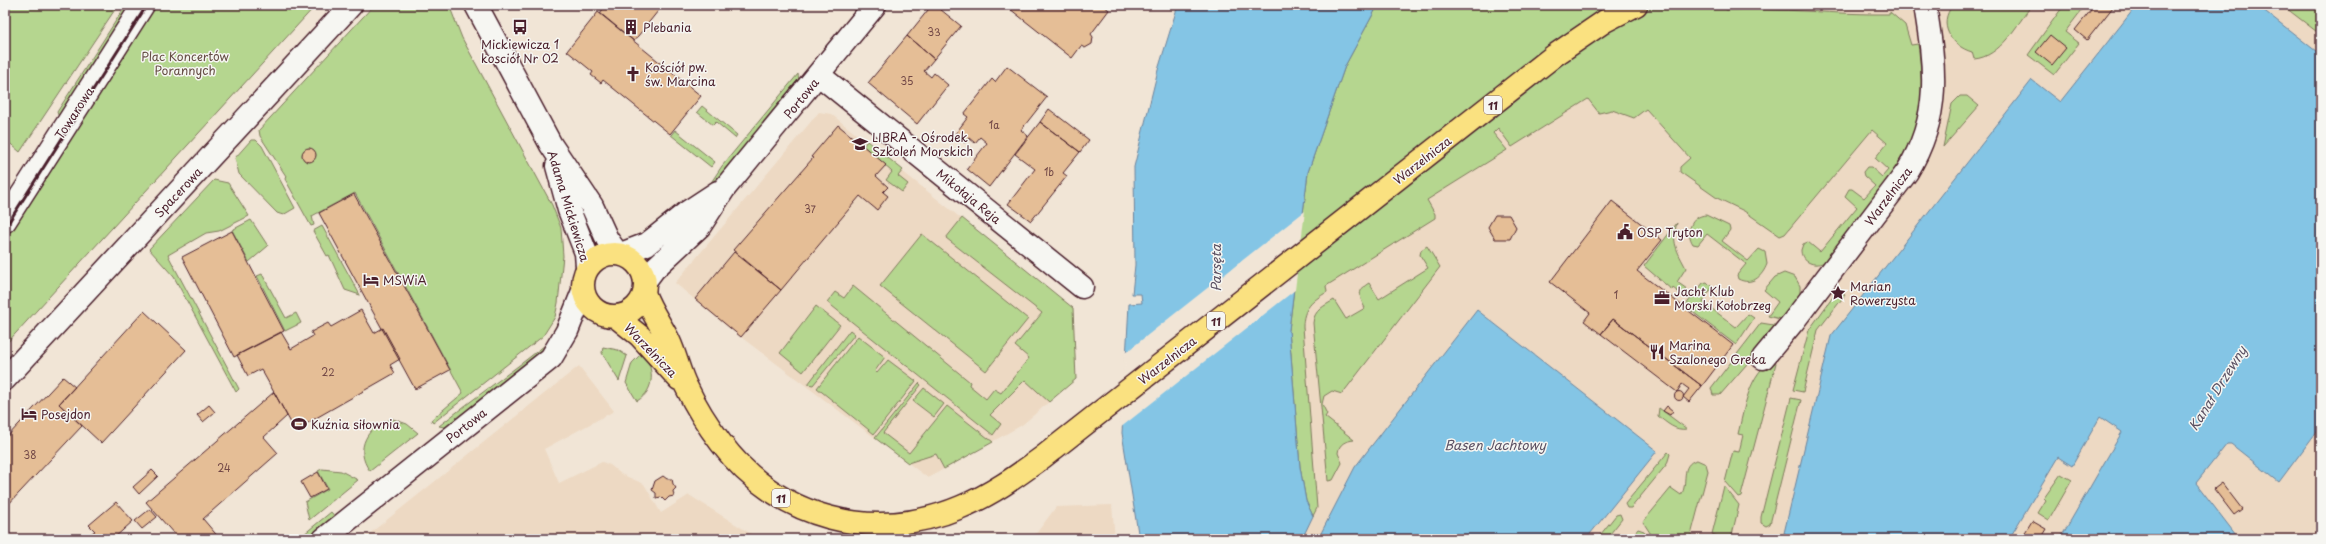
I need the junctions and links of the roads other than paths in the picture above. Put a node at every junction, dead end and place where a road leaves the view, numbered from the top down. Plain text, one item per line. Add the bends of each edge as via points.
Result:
1 (143, 5) edge
2 (351, 5) edge
3 (476, 5) edge
4 (875, 5) edge
5 (1636, 5) edge
6 (1925, 5) edge
7 (819, 75) junction
8 (551, 145) junction
9 (724, 189) junction
10 (5, 221) edge
11 (619, 254) junction
12 (587, 267) junction
13 (644, 287) junction
14 (1082, 287) dead end
15 (583, 291) junction
16 (615, 316) junction
17 (1763, 358) dead end
18 (5, 379) edge
19 (686, 386) junction
20 (324, 539) edge

1 - 10 street, Towarowa
2 - 18 street, Spacerowa
3 - 8 street, Adama Mickiewicza
4 - 7 street, Portowa
5 - 19 main road, Warzelnicza / 11 via 1595,27 1555,55 1018,475 974,502 945,514 911,522 870,524 815,514 796,506 770,491 745,470 721,443
6 - 17 street, Warzelnicza via 1934,69 1934,89 1930,119 1918,152 1907,172
7 - 9 street, Portowa
7 - 14 street, Mikołaja Reja
8 - 11 street, Adama Mickiewicza via 592,206 607,239
8 - 12 street, Adama Mickiewicza via 586,253
9 - 11 street, Portowa via 686,213 647,244
9 - 13 street, Portowa via 700,226 654,269
11 - 12 main road via 600,256
11 - 13 main road, 11 via 639,265
12 - 15 main road via 583,276
13 - 16 main road via 636,308 626,314
13 - 19 main road, Warzelnicza / 11
15 - 16 main road, 11 via 594,310 604,315
15 - 20 street, Portowa via 567,331 551,358
16 - 19 main road, Warzelnicza / 11 via 640,336 652,352

